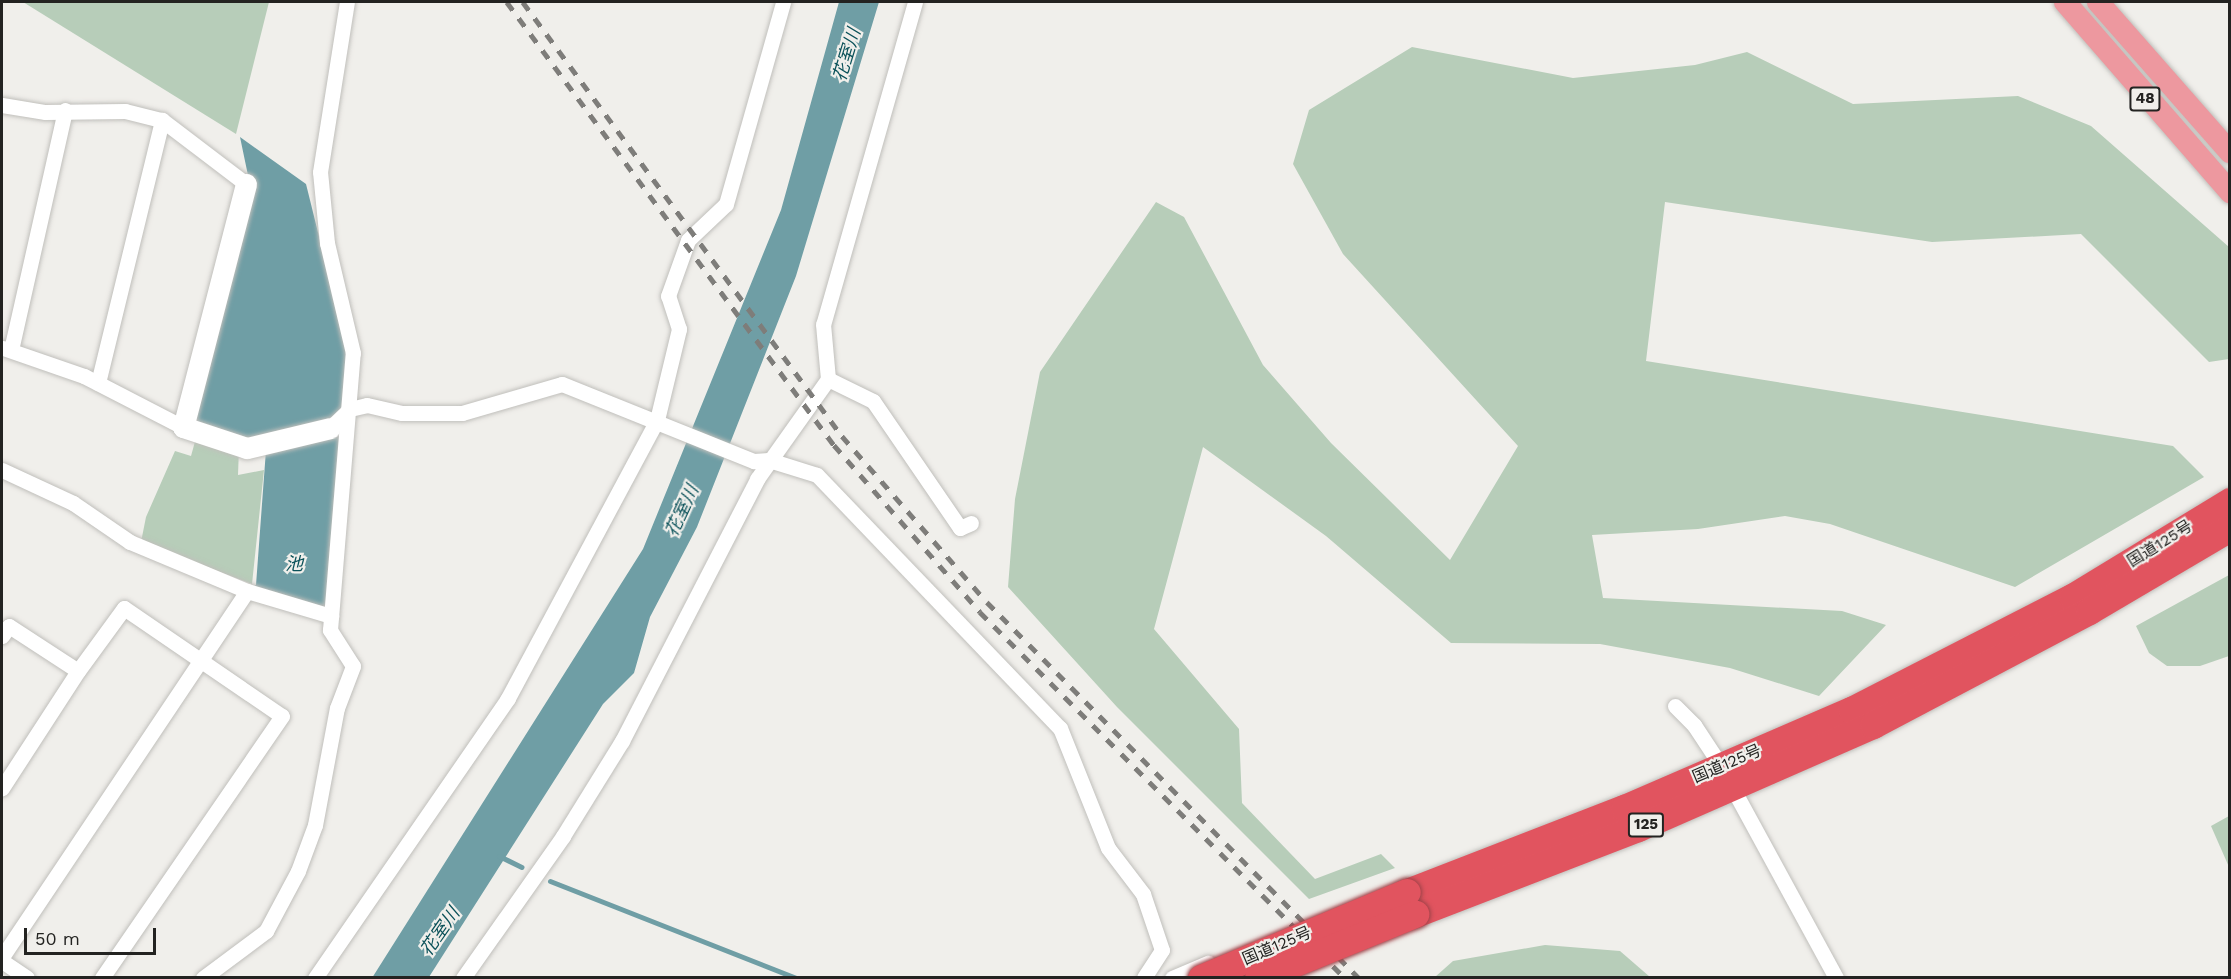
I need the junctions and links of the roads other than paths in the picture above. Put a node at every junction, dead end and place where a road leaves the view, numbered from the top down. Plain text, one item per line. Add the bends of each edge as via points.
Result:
1 (347, 2) edge
2 (783, 2) edge
3 (915, 2) edge
4 (2065, 2) edge
5 (2098, 2) edge
6 (2, 105) edge
7 (65, 110) junction
8 (162, 120) junction
9 (2229, 152) edge
10 (246, 184) joint
11 (2229, 192) edge
12 (7, 349) edge
13 (828, 379) junction
14 (98, 383) junction
15 (350, 409) junction
16 (661, 423) junction
17 (183, 427) junction
18 (330, 428) joint
19 (770, 460) junction
20 (2, 470) edge
21 (2229, 485) edge
22 (2229, 501) edge
23 (971, 523) dead end
24 (2229, 528) edge
25 (2229, 549) edge
26 (247, 591) junction
27 (331, 616) junction
28 (2, 636) edge
29 (204, 661) junction
30 (78, 671) junction
31 (1675, 706) dead end
32 (1862, 717) junction
33 (1727, 776) junction
34 (2, 788) edge
35 (1411, 903) junction
36 (2, 959) edge
37 (1207, 970) edge
38 (27, 978) edge
39 (102, 978) edge
40 (203, 978) edge
41 (315, 978) edge
42 (463, 978) edge
43 (1144, 978) edge
44 (1172, 978) edge
45 (1258, 978) edge
46 (1836, 978) edge

1 - 15 street via 320,172 327,243 352,353
2 - 16 street via 726,204 688,240 668,296 680,329
3 - 13 street via 822,324
4 - 11 main road, 48
5 - 9 main road, 48
6 - 7 street
7 - 8 street via 125,111
7 - 12 street
8 - 10 street
8 - 14 street
10 - 17 street
12 - 14 street
13 - 19 street
13 - 23 street via 873,401 960,528
14 - 17 street
15 - 16 street via 367,405 402,413 462,413 562,384
15 - 18 street
15 - 27 street
16 - 19 street via 754,461
16 - 41 street via 508,698
17 - 18 street via 247,448
19 - 42 street via 622,741 563,837
19 - 43 street via 817,476 1060,728 1108,848 1143,894 1162,950
20 - 26 street via 73,503 130,542
21 - 32 highway via 1935,650
22 - 32 highway, 国道125号 / 125 via 2072,597
24 - 32 highway, 国道125号 / 125 via 2089,611
25 - 32 highway via 2050,652 1960,696
26 - 27 street
26 - 29 street
27 - 40 street via 330,630 353,666 337,708 315,825 298,871 266,931
28 - 30 street via 9,626
29 - 30 street via 124,608
29 - 36 street
29 - 39 street via 282,716
30 - 34 street
31 - 33 street via 1694,724
32 - 33 highway, 国道125号 / 125
33 - 35 highway, 国道125号 / 125
33 - 46 street
35 - 37 highway, 国道125号 / 125, bridge
35 - 45 highway, 国道125号 / 125, bridge
36 - 38 street
37 - 44 street

